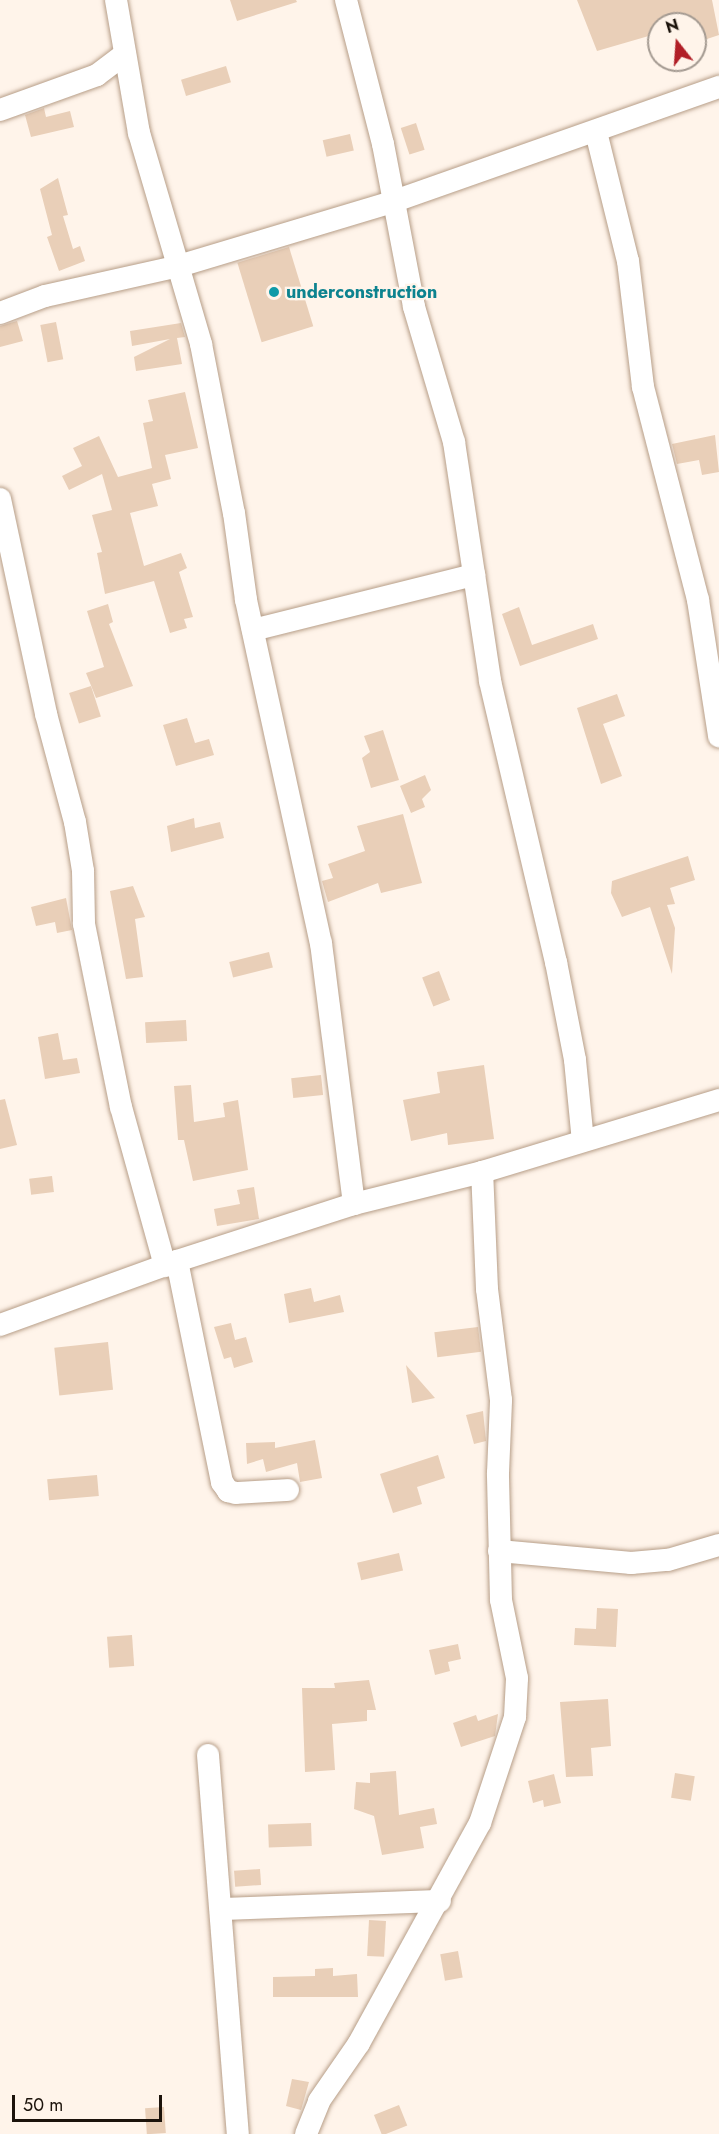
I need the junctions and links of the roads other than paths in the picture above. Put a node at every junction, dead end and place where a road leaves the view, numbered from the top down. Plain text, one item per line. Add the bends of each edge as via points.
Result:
1 (116, 0) edge
2 (346, 0) edge
3 (124, 55) junction
4 (719, 87) edge
5 (0, 110) edge
6 (596, 132) junction
7 (392, 202) junction
8 (179, 266) junction
9 (0, 313) edge
10 (0, 499) edge
11 (474, 575) junction
12 (253, 630) junction
13 (719, 736) edge
14 (719, 1100) edge
15 (583, 1141) junction
16 (482, 1172) junction
17 (354, 1204) junction
18 (171, 1264) junction
19 (0, 1325) edge
20 (288, 1490) dead end
21 (719, 1545) edge
22 (499, 1551) junction
23 (208, 1755) dead end
24 (440, 1901) junction
25 (221, 1909) junction
26 (238, 2134) edge
27 (306, 2134) edge

1 - 3 street
2 - 7 street via 383,144
3 - 5 street via 97,75
3 - 8 street via 139,133
4 - 6 street
6 - 7 street
6 - 13 street via 628,261 643,387 698,600
7 - 8 street
7 - 11 street via 414,307 454,442
8 - 9 street via 45,296
8 - 12 street via 203,354
10 - 18 street via 46,714 75,822 83,871 84,924 121,1107
11 - 12 street
11 - 15 street via 490,681 573,1049
12 - 17 street via 321,943
14 - 15 street
15 - 16 street
16 - 17 street
16 - 22 street via 487,1289 501,1400
17 - 18 street
18 - 19 street
18 - 20 street via 222,1482 228,1491 236,1493
21 - 22 street via 668,1560 631,1563
22 - 24 street via 501,1600 517,1678 515,1717 480,1823
23 - 25 street
24 - 25 street
24 - 27 street via 391,1980 359,2043 319,2101
25 - 26 street

